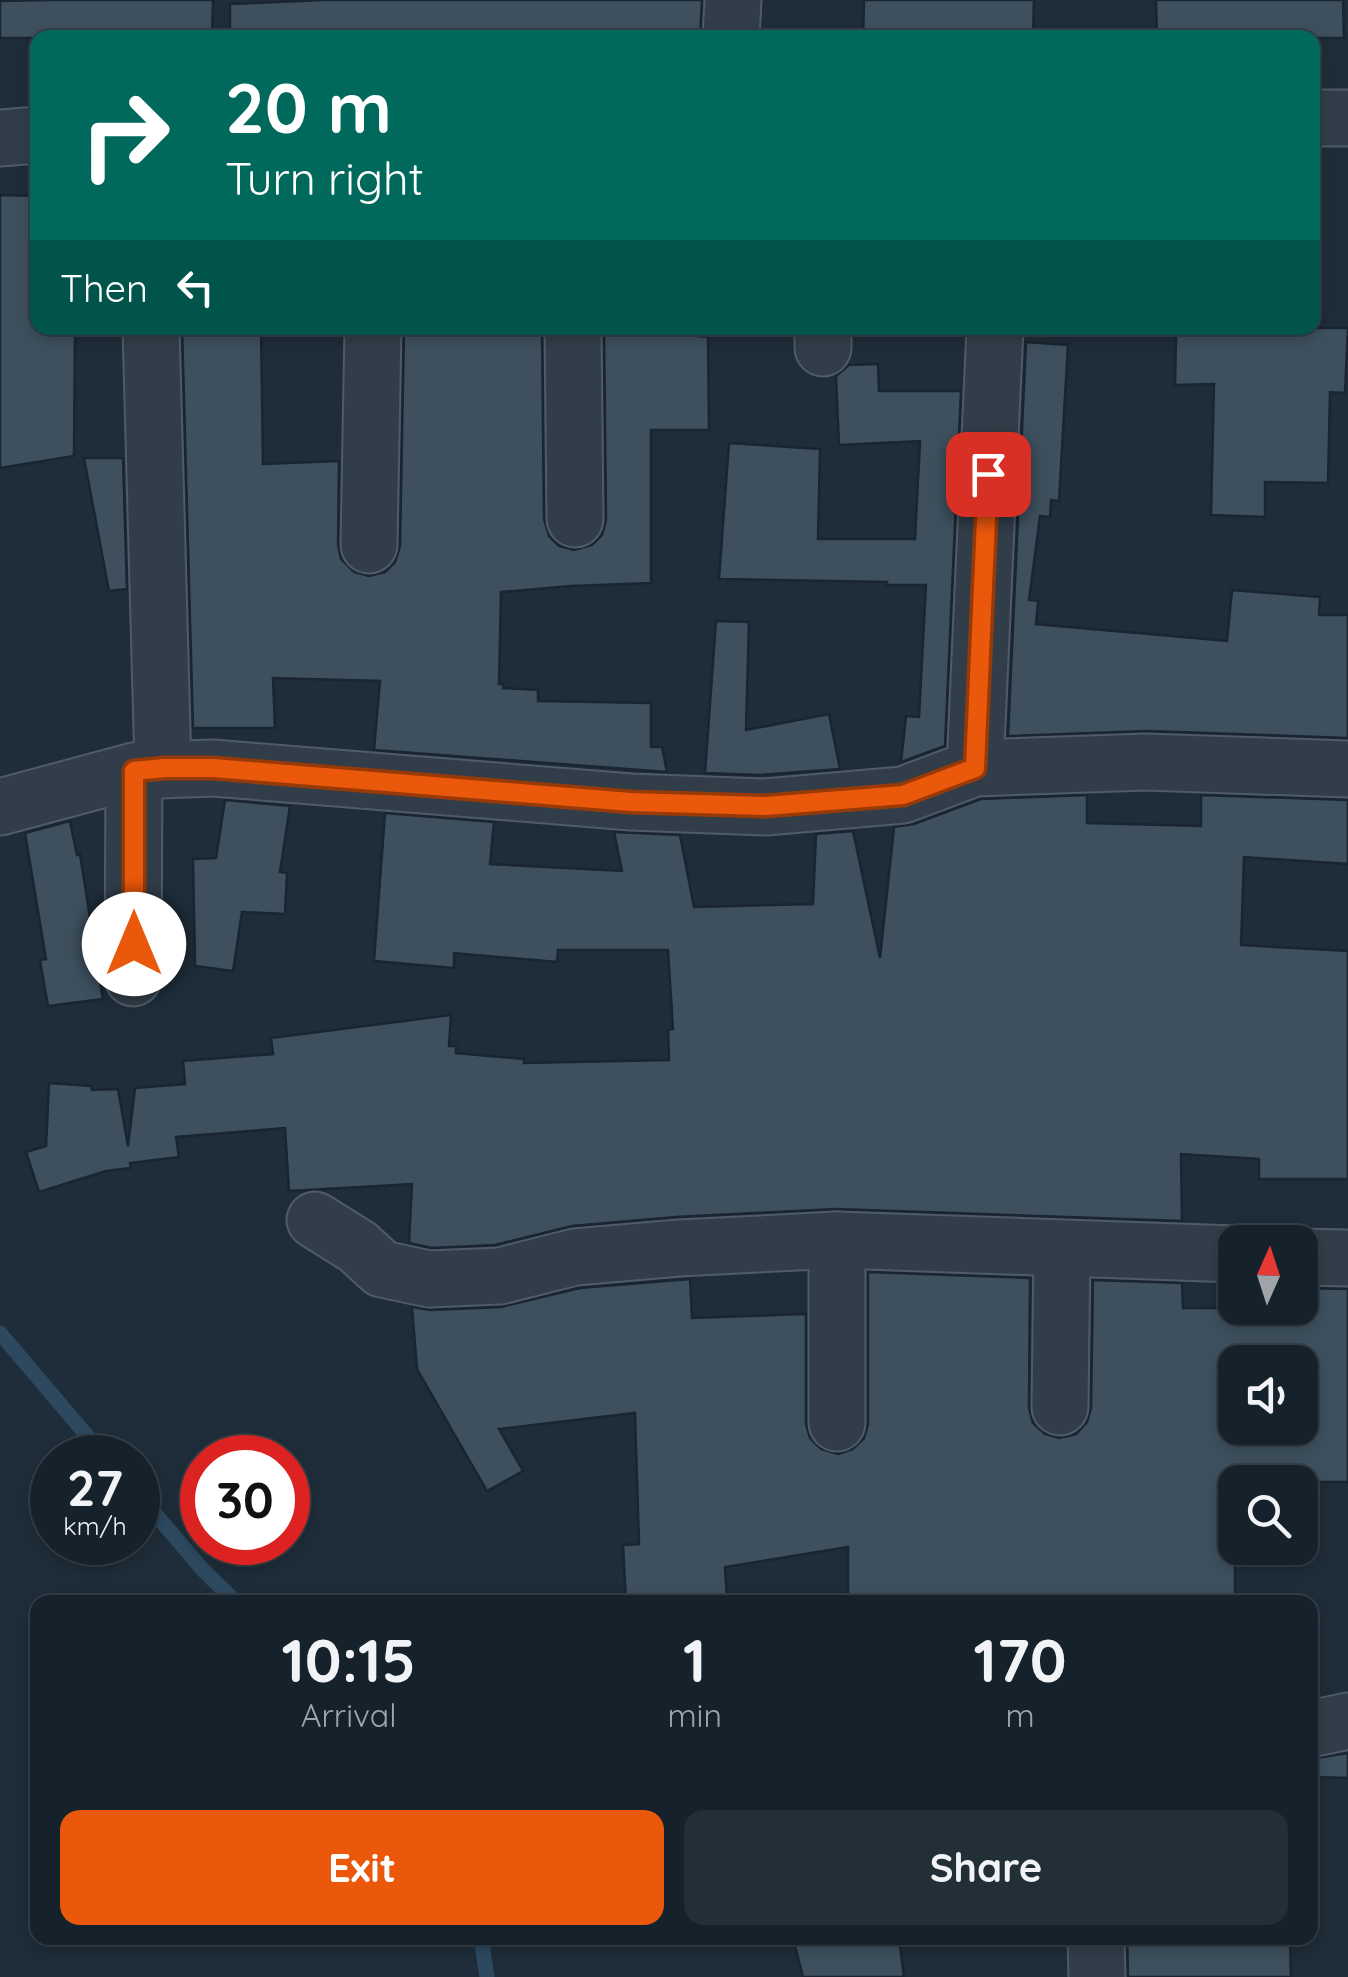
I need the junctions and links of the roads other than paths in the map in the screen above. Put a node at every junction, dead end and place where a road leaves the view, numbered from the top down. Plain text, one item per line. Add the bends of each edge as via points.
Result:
1 (733, 0) edge
2 (731, 30) edge
3 (1320, 118) edge
4 (1348, 118) edge
5 (30, 136) edge
6 (0, 138) edge
7 (151, 335) edge
8 (372, 335) edge
9 (573, 335) edge
10 (995, 335) edge
11 (574, 520) dead end
12 (369, 545) dead end
13 (975, 768) junction
14 (1348, 769) edge
15 (148, 770) junction
16 (0, 808) edge
17 (134, 978) dead end
18 (315, 1220) dead end
19 (836, 1240) junction
20 (1062, 1248) junction
21 (1218, 1253) edge
22 (1318, 1257) edge
23 (1348, 1258) edge
24 (1060, 1407) dead end
25 (837, 1424) dead end
26 (1348, 1721) edge
27 (1318, 1727) edge
28 (1096, 1945) edge
29 (1097, 1977) edge

1 - 2 street
3 - 4 street
5 - 6 street
7 - 15 street
8 - 12 street
9 - 11 street
10 - 13 street
13 - 14 street via 1146,762
13 - 15 street via 903,795 766,806 631,802 213,768
15 - 16 street
15 - 17 street
18 - 19 street via 382,1268 429,1279 500,1276 576,1257
19 - 20 street
19 - 25 street
20 - 21 street
20 - 24 street
22 - 23 street
26 - 27 street
28 - 29 street

